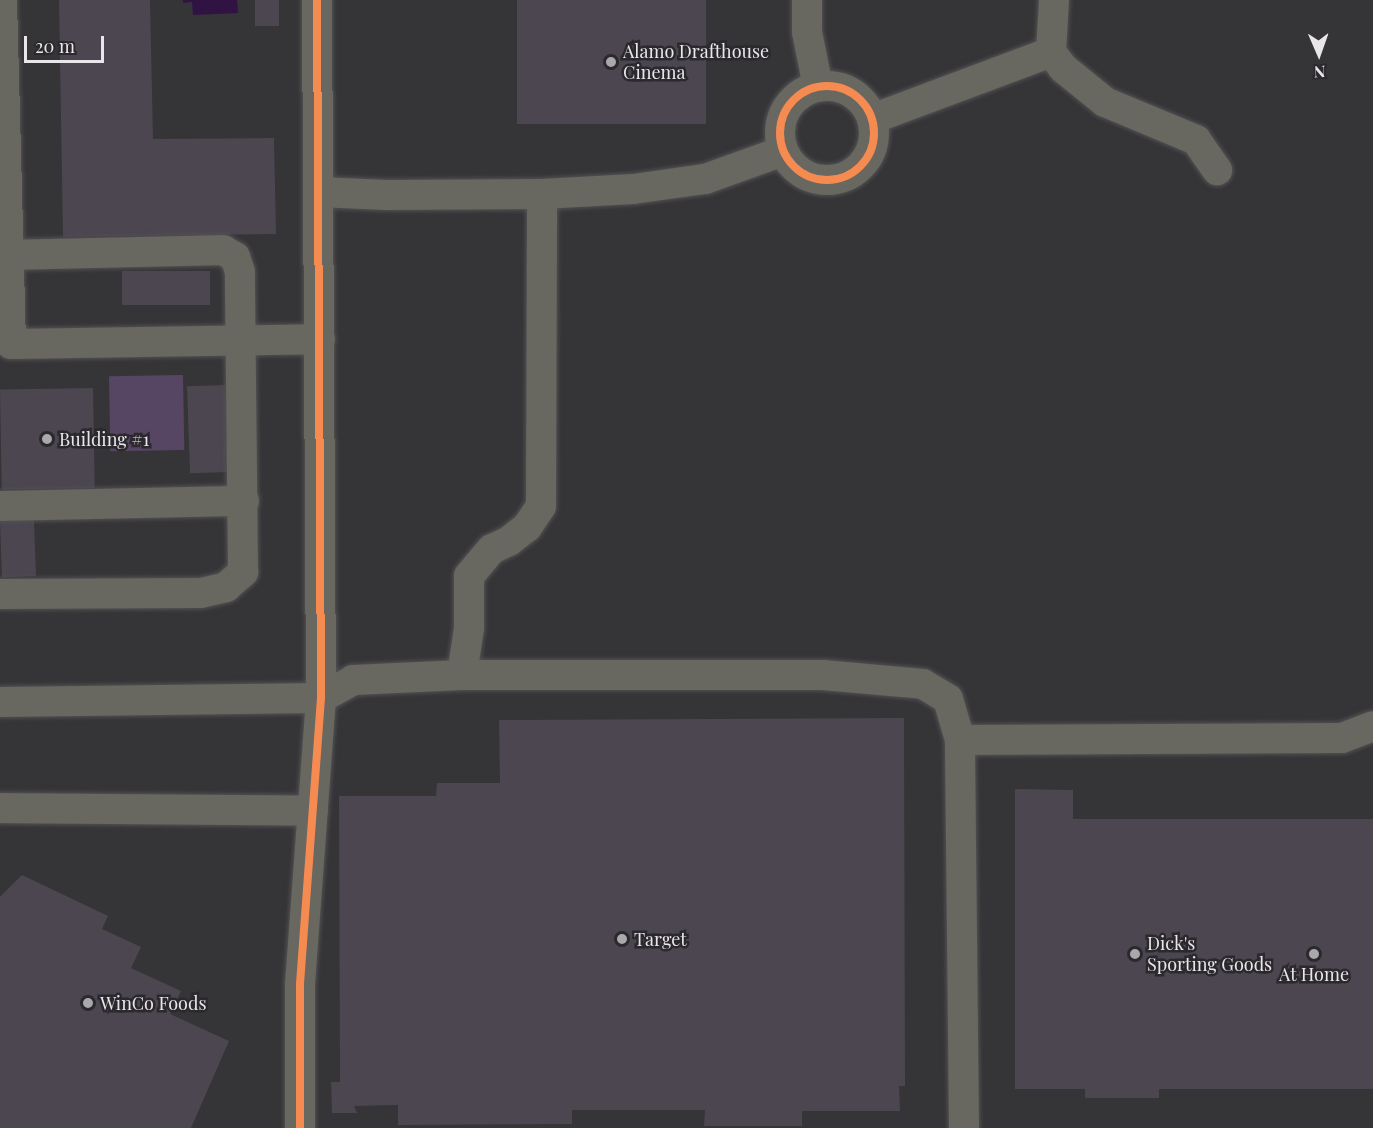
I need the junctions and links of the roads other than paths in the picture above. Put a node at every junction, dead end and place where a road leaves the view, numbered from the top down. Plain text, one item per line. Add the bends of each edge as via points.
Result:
1 (2, 0) edge
2 (317, 0) edge
3 (807, 0) edge
4 (1054, 0) edge
5 (1052, 52) junction
6 (818, 87) junction
7 (872, 119) junction
8 (783, 151) junction
9 (1217, 170) dead end
10 (318, 192) junction
11 (542, 194) junction
12 (9, 255) junction
13 (320, 339) junction
14 (241, 342) junction
15 (5, 344) edge
16 (244, 501) junction
17 (0, 506) edge
18 (0, 594) edge
19 (462, 675) junction
20 (321, 698) junction
21 (0, 702) edge
22 (1373, 726) edge
23 (960, 740) junction
24 (0, 808) edge
25 (313, 811) junction
26 (300, 1128) edge
27 (964, 1128) edge

1 - 12 street
2 - 10 street
3 - 6 street via 807,32
4 - 5 street
5 - 7 street
5 - 9 street via 1078,83 1105,102 1196,140
6 - 7 street via 833,86 858,97
6 - 8 street via 800,95 785,110 779,138
7 - 8 street via 872,172 819,180 801,187
8 - 11 street via 705,179 633,189
10 - 11 street
10 - 13 street
11 - 19 street via 541,506 528,527 492,549 469,576 469,628
12 - 14 street via 223,250 235,256 240,272
12 - 15 street
13 - 14 street
13 - 20 street
14 - 15 street
14 - 16 street
16 - 17 street
16 - 18 street via 243,572 226,586 201,593
19 - 20 street via 353,680
19 - 23 street via 823,675 923,684 948,699
20 - 21 street
20 - 25 street
22 - 23 street via 1342,738
23 - 27 street
24 - 25 street
25 - 26 street via 300,984

